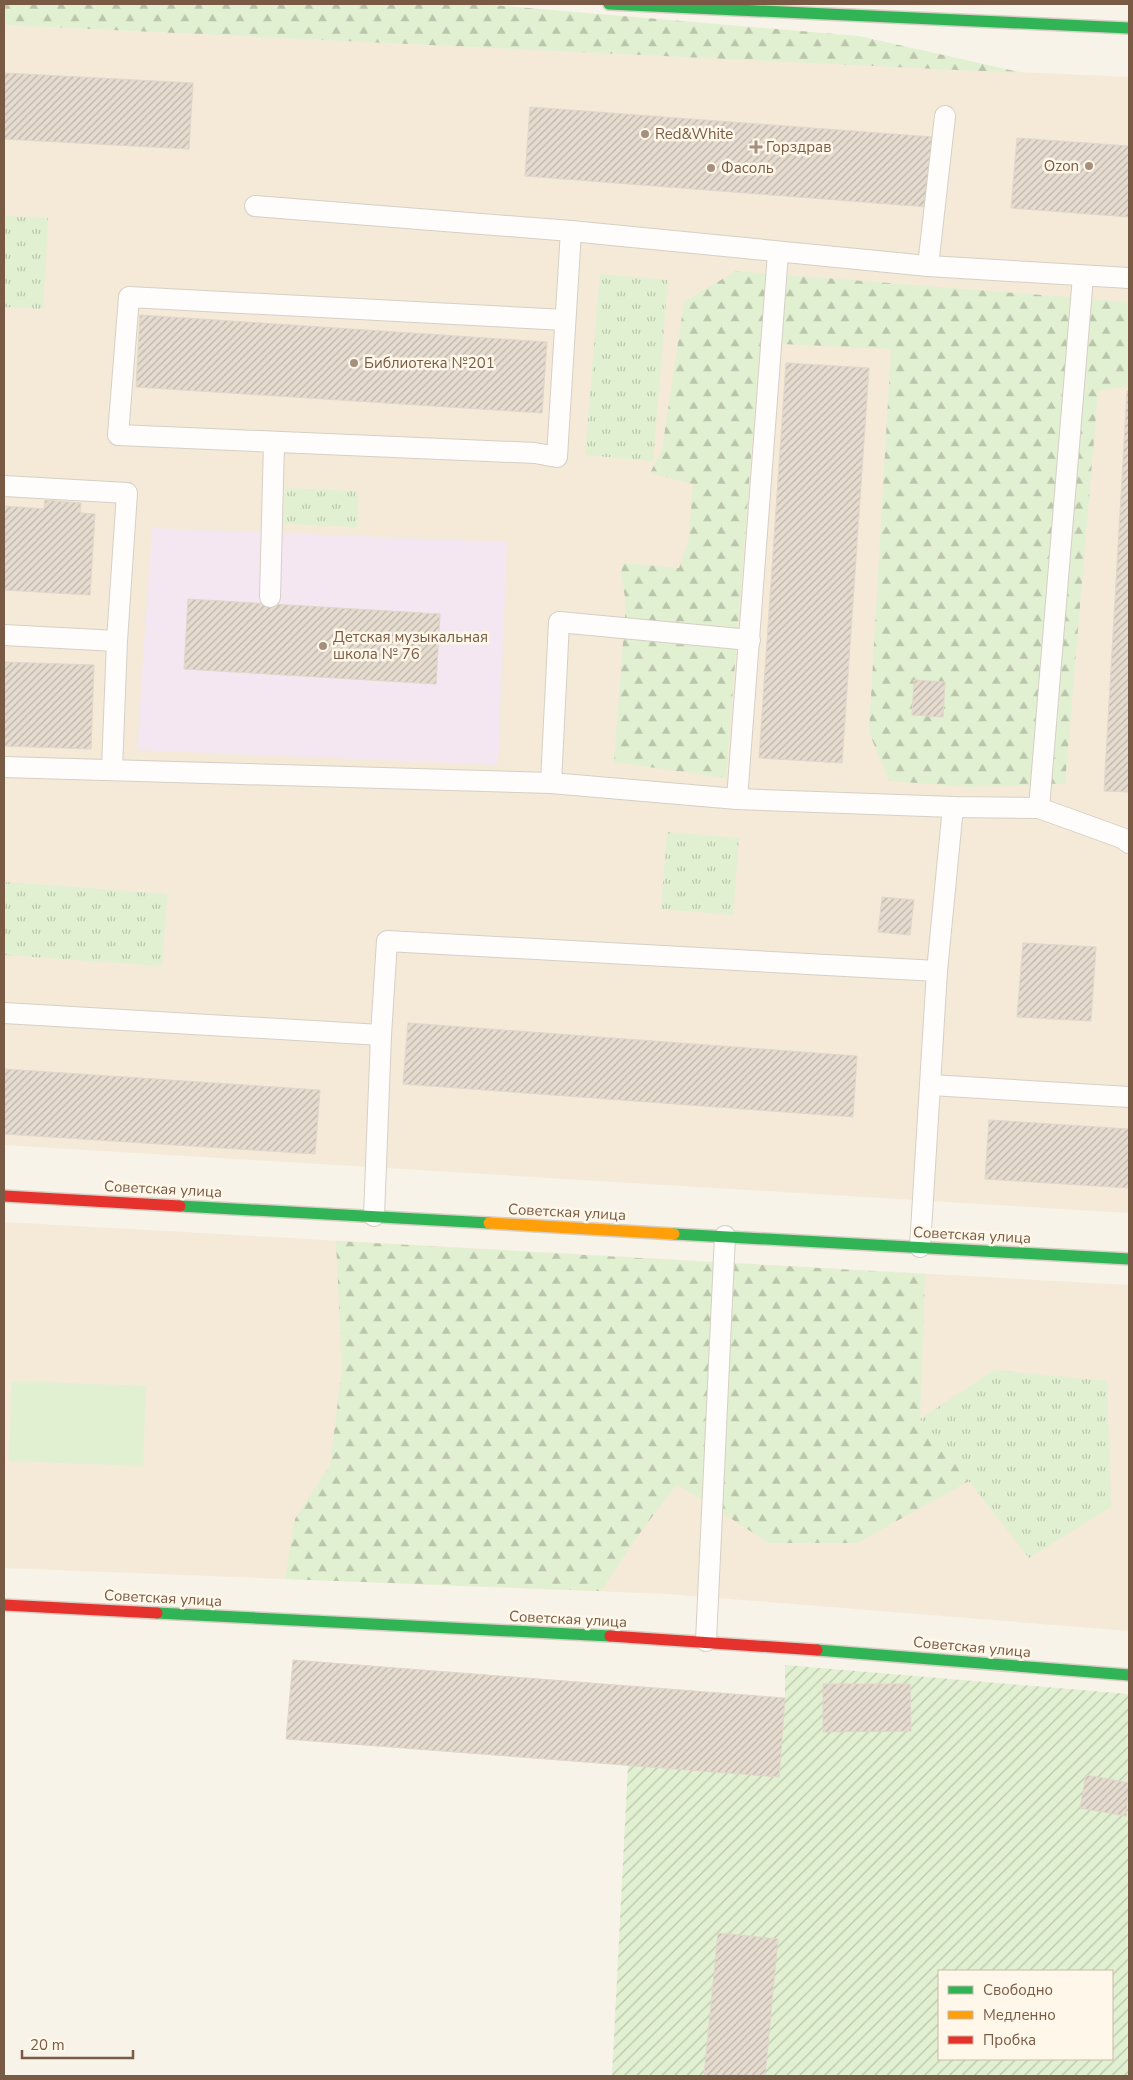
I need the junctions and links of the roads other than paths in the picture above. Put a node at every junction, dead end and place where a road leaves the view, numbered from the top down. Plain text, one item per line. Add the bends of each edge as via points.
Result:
1 (610, 4) edge
2 (1129, 28) edge
3 (944, 116) dead end
4 (255, 206) dead end
5 (571, 231) junction
6 (778, 253) junction
7 (928, 266) junction
8 (1083, 276) junction
9 (1129, 278) edge
10 (565, 320) junction
11 (274, 443) junction
12 (4, 486) edge
13 (270, 597) dead end
14 (4, 635) edge
15 (750, 640) junction
16 (118, 641) junction
17 (4, 767) edge
18 (112, 768) junction
19 (551, 783) junction
20 (737, 800) junction
21 (953, 807) junction
22 (1039, 808) junction
23 (1129, 844) edge
24 (937, 971) junction
25 (4, 1012) edge
26 (381, 1035) junction
27 (931, 1085) junction
28 (1129, 1097) edge
29 (4, 1196) edge
30 (374, 1216) junction
31 (725, 1236) junction
32 (920, 1247) junction
33 (1129, 1259) edge
34 (4, 1606) edge
35 (706, 1641) junction
36 (1129, 1675) edge

1 - 2 street
3 - 7 lane
4 - 5 lane
5 - 6 lane
5 - 10 lane
6 - 7 lane
6 - 15 lane
7 - 8 lane
8 - 9 lane
8 - 22 lane
10 - 11 lane via 557,457 535,453
10 - 11 lane via 129,297 118,435
11 - 13 lane
12 - 16 lane via 127,493
14 - 16 lane
15 - 19 lane via 559,622
15 - 20 lane
16 - 18 lane
17 - 18 lane
18 - 19 lane
19 - 20 lane
20 - 21 lane
21 - 22 lane
21 - 24 lane
22 - 23 lane via 1122,838
24 - 26 lane via 387,941
24 - 27 lane
25 - 26 lane
26 - 30 lane
27 - 28 lane
27 - 32 lane
29 - 30 street, Советская улица
30 - 31 street, Советская улица
31 - 32 street, Советская улица
31 - 35 lane
32 - 33 street, Советская улица
34 - 35 street, Советская улица
35 - 36 street, Советская улица

